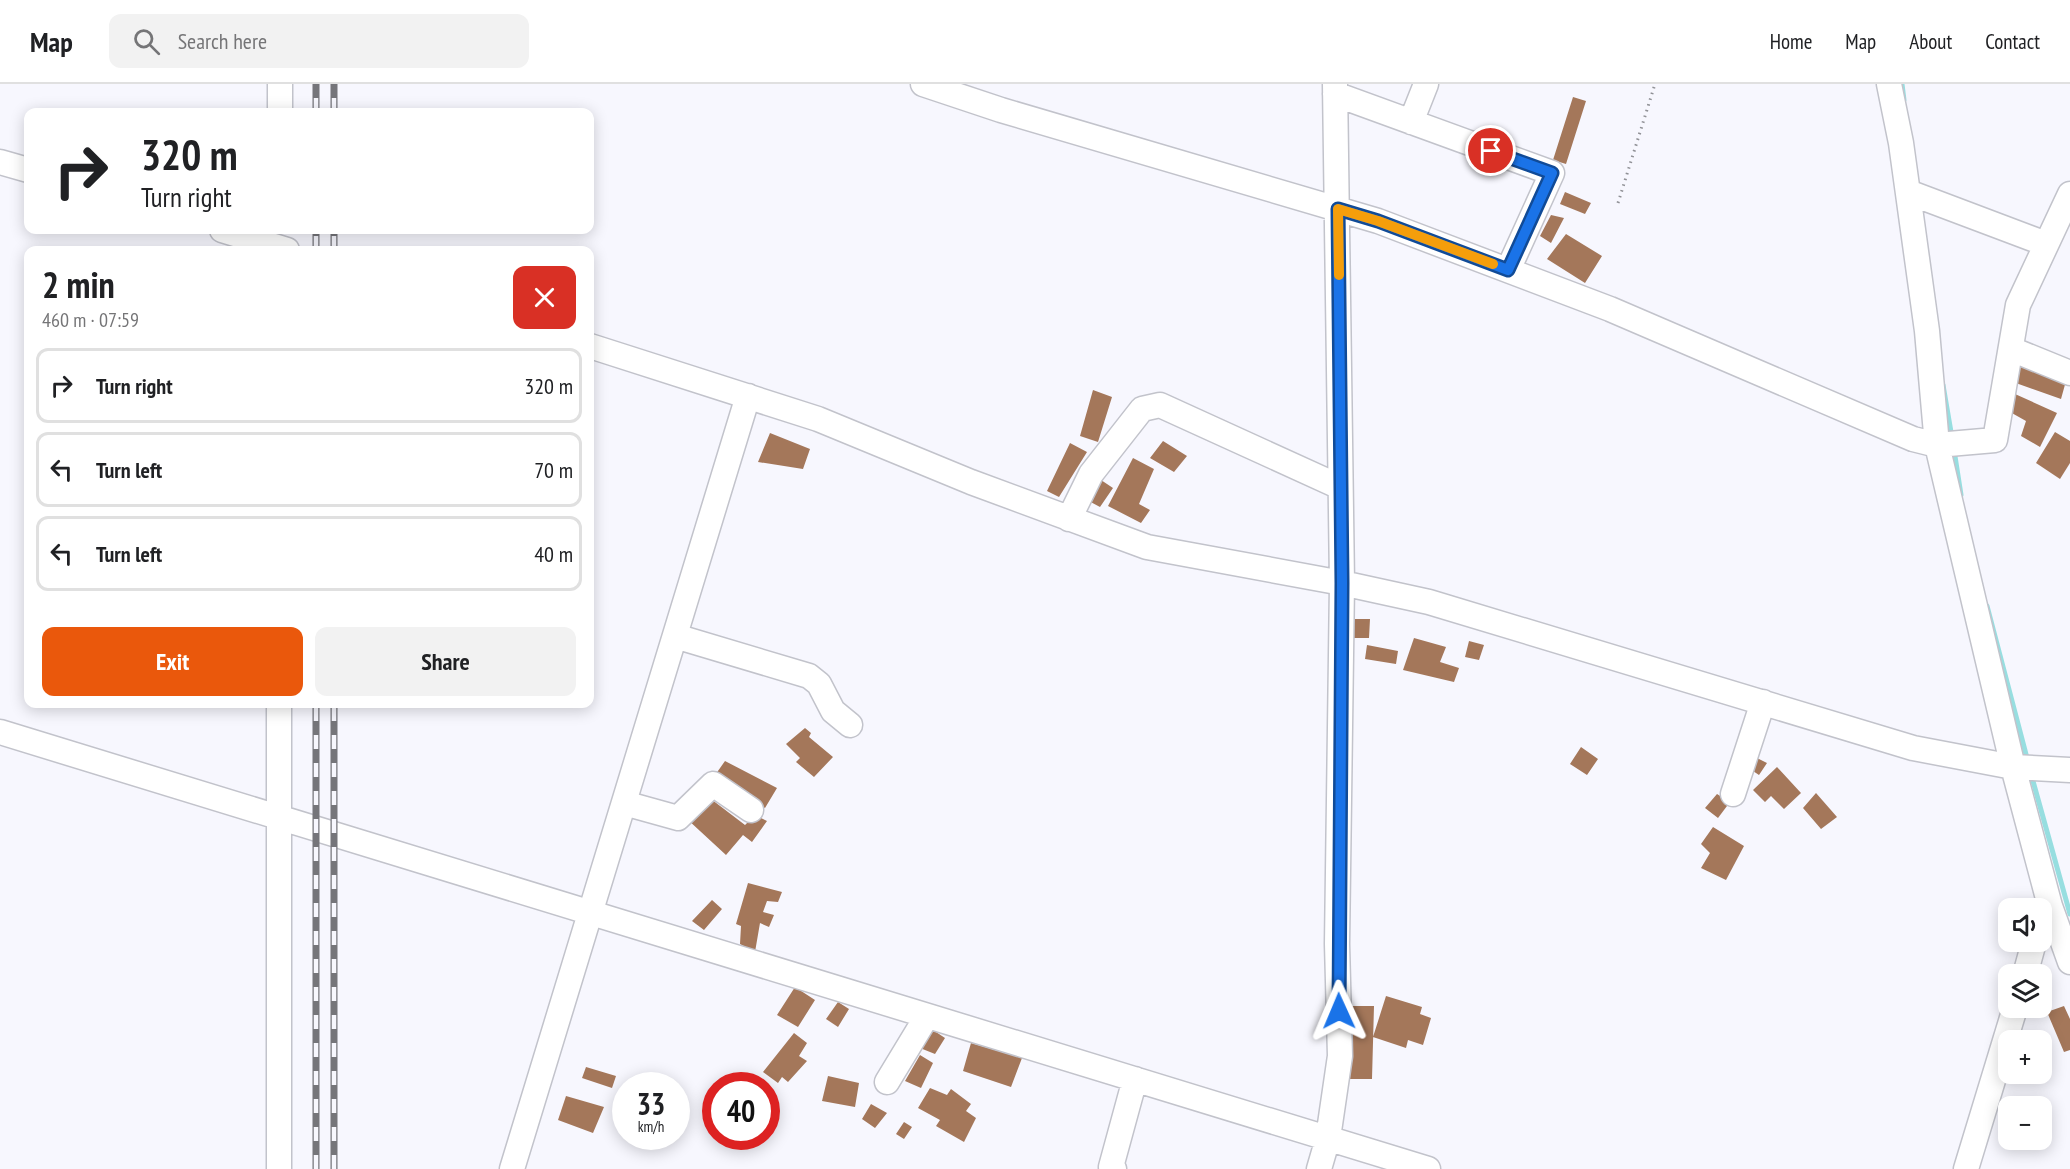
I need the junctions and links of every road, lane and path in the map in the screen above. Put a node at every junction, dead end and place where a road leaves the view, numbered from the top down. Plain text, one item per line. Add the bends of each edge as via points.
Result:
1 (280, 84) edge
2 (923, 84) edge
3 (1426, 84) edge
4 (1655, 84) edge
5 (1889, 84) edge
6 (1335, 89) edge
7 (280, 108) edge
8 (1411, 122) junction
9 (0, 162) edge
10 (24, 169) edge
11 (1908, 192) junction
12 (2070, 194) edge
13 (1618, 203) dead end
14 (1338, 209) junction
15 (238, 234) edge
16 (2046, 244) junction
17 (282, 245) edge
18 (1508, 270) junction
19 (594, 347) edge
20 (2011, 349) junction
21 (2070, 373) edge
22 (748, 396) junction
23 (1937, 445) junction
24 (1340, 487) junction
25 (1069, 519) junction
26 (1342, 583) junction
27 (675, 636) junction
28 (1763, 702) junction
29 (279, 708) edge
30 (850, 724) dead end
31 (0, 732) edge
32 (2013, 767) junction
33 (2070, 770) edge
34 (1733, 794) dead end
35 (624, 802) junction
36 (750, 810) dead end
37 (278, 816) junction
38 (2042, 898) edge
39 (590, 914) junction
40 (2052, 927) edge
41 (2070, 962) edge
42 (927, 1016) junction
43 (2012, 1018) edge
44 (1135, 1079) junction
45 (887, 1082) dead end
46 (1328, 1138) junction
47 (279, 1169) edge
48 (512, 1169) edge
49 (1114, 1169) edge
50 (1319, 1169) edge
51 (1428, 1169) edge
52 (1966, 1169) edge

1 - 7 street
2 - 14 street
3 - 8 street
4 - 13 path
5 - 11 street
6 - 8 street
6 - 14 street
8 - 18 street via 1552,173
9 - 10 street
11 - 16 street
11 - 23 street via 1927,331
12 - 16 street
14 - 18 street
14 - 24 street
15 - 17 street
16 - 20 street via 2018,305
18 - 23 street via 1621,313 1913,439
19 - 22 street
20 - 21 street
20 - 23 street via 1995,440
22 - 25 street
22 - 27 street
23 - 32 street
24 - 25 street via 1160,405 1142,409 1090,474
24 - 26 street
25 - 26 street via 1146,547
26 - 28 street via 1429,602
26 - 46 street via 1337,944 1340,1056
27 - 30 street via 809,676 819,684 833,711
27 - 35 street
28 - 32 street via 1913,748
28 - 34 street
29 - 37 street
31 - 37 street
32 - 33 street
32 - 38 street
35 - 36 street via 678,818 713,784
35 - 39 street
37 - 39 street
37 - 47 street
39 - 42 street
39 - 48 street
40 - 41 street
42 - 44 street
42 - 45 street
43 - 52 street
44 - 46 street
44 - 49 street via 1111,1167
46 - 50 street
46 - 51 street

